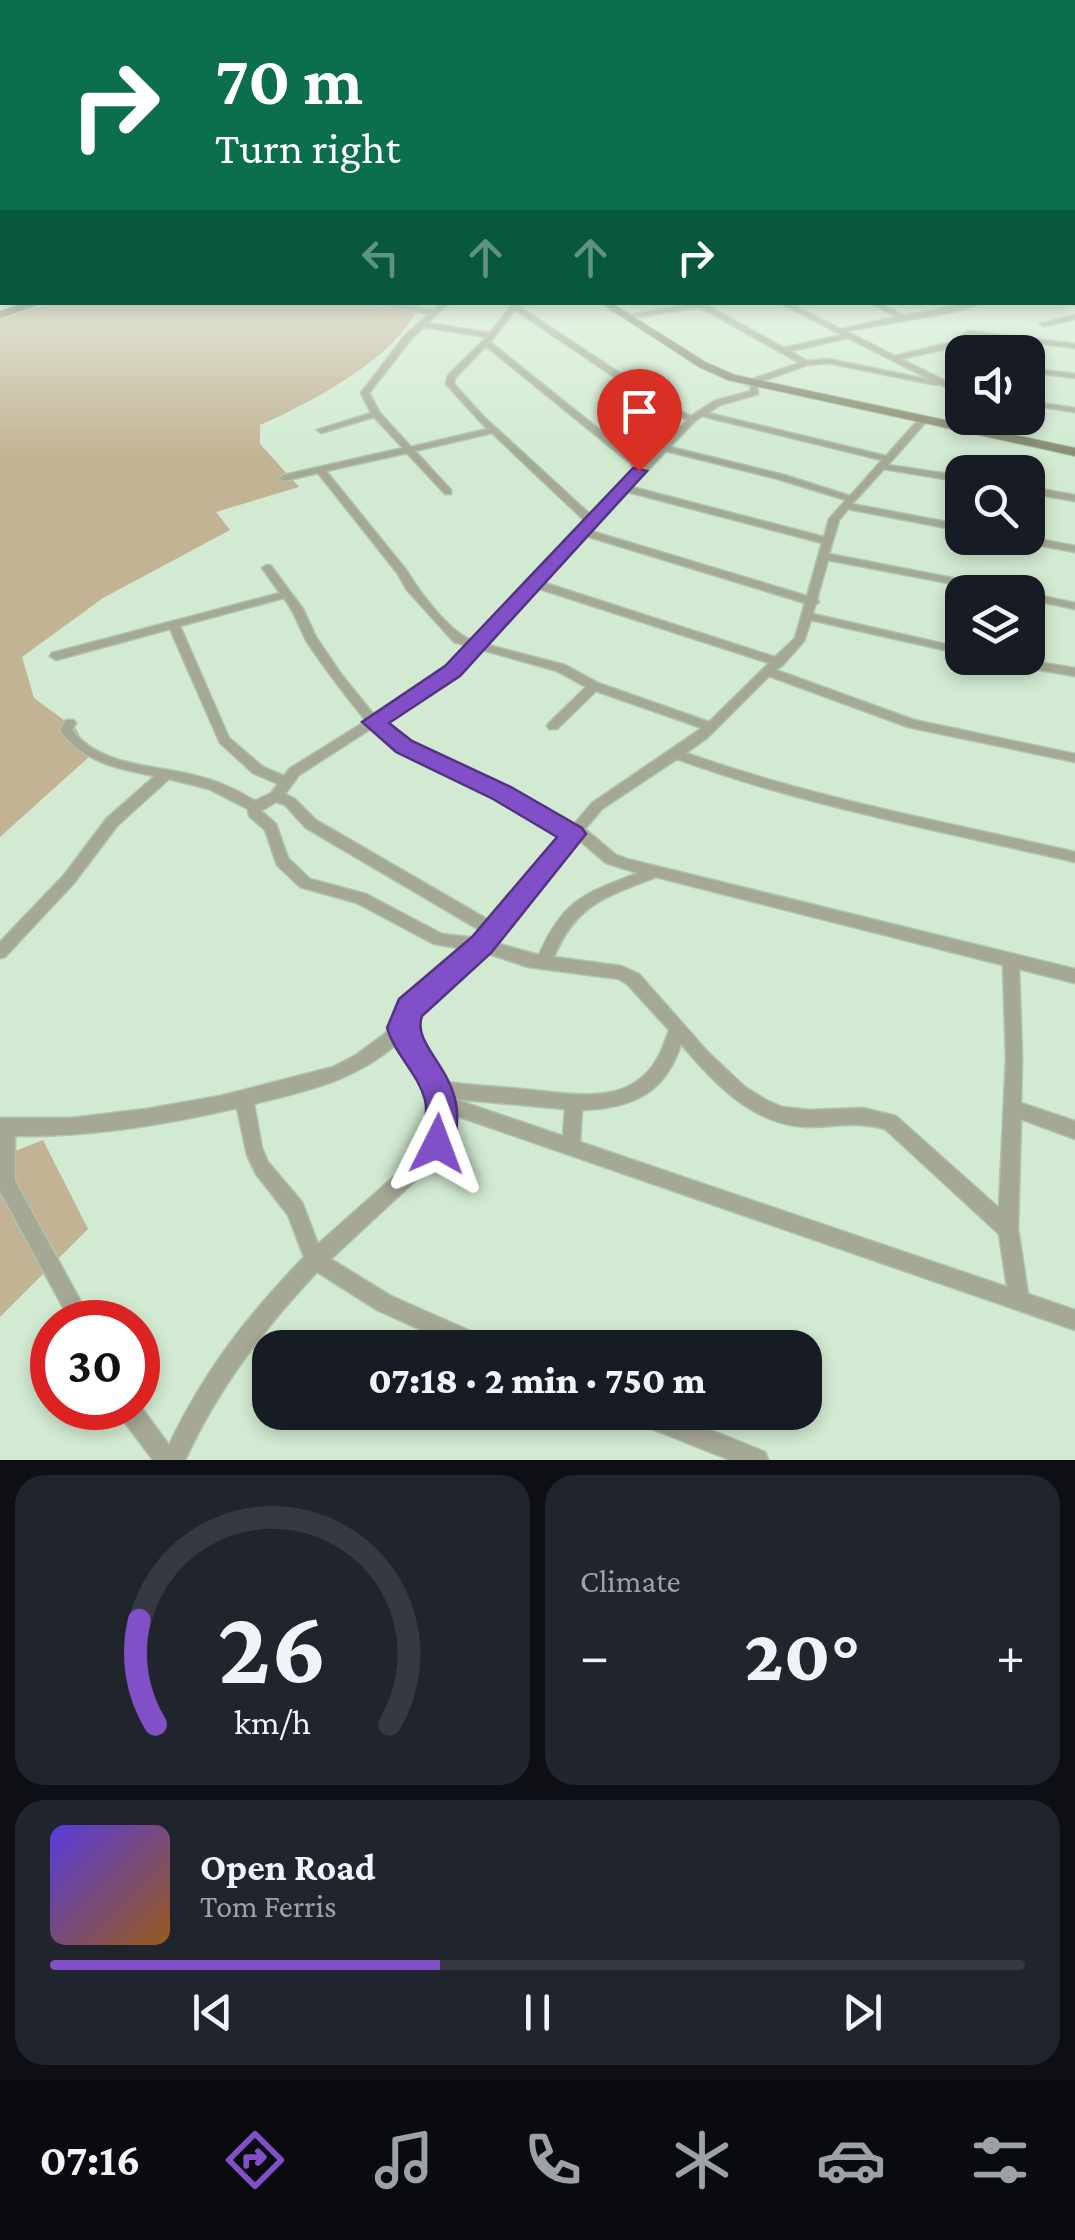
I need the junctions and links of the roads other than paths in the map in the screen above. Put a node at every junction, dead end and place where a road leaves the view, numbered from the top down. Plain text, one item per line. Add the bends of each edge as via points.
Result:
1 (427, 321) edge
2 (504, 321) edge
3 (541, 321) edge
4 (631, 321) edge
5 (730, 321) edge
6 (819, 321) edge
7 (886, 321) edge
8 (1057, 321) edge
9 (1044, 324) dead end
10 (424, 325) junction
11 (843, 333) junction
12 (488, 344) junction
13 (1075, 346) edge
14 (785, 350) junction
15 (899, 360) junction
16 (806, 363) junction
17 (851, 365) junction
18 (1045, 372) edge
19 (1075, 376) edge
20 (752, 383) junction
21 (945, 383) edge
22 (945, 386) edge
23 (1045, 406) edge
24 (1075, 410) edge
25 (376, 414) junction
26 (696, 416) junction
27 (922, 420) junction
28 (945, 425) edge
29 (322, 430) dead end
30 (494, 430) junction
31 (992, 435) edge
32 (663, 448) junction
33 (412, 451) junction
34 (1075, 452) edge
35 (884, 462) junction
36 (640, 465) junction
37 (321, 471) junction
38 (945, 475) edge
39 (284, 478) dead end
40 (624, 488) junction
41 (448, 492) dead end
42 (1045, 493) edge
43 (1075, 498) edge
44 (848, 503) junction
45 (945, 524) edge
46 (588, 527) junction
47 (1045, 543) edge
48 (826, 548) junction
49 (1075, 549) edge
50 (268, 568) dead end
51 (945, 577) edge
52 (538, 584) junction
53 (285, 595) junction
54 (1045, 600) edge
55 (1075, 606) edge
56 (812, 609) junction
57 (174, 624) junction
58 (474, 647) junction
59 (945, 647) edge
60 (56, 656) dead end
61 (774, 667) junction
62 (1045, 667) edge
63 (1075, 672) edge
64 (594, 686) junction
65 (374, 722) junction
66 (70, 723) dead end
67 (553, 726) dead end
68 (712, 726) junction
69 (674, 754) junction
70 (1075, 758) edge
71 (164, 776) junction
72 (284, 782) junction
73 (276, 796) junction
74 (255, 807) junction
75 (575, 832) junction
76 (1075, 857) edge
77 (656, 872) junction
78 (495, 930) junction
79 (482, 945) junction
80 (0, 952) edge
81 (1010, 961) junction
82 (544, 962) junction
83 (1075, 976) edge
84 (402, 1028) junction
85 (677, 1030) junction
86 (440, 1095) junction
87 (244, 1100) junction
88 (574, 1104) junction
89 (1012, 1108) junction
90 (3, 1127) edge
91 (1075, 1130) edge
92 (571, 1148) junction
93 (1008, 1229) junction
94 (315, 1260) junction
95 (70, 1300) edge
96 (1019, 1301) junction
97 (1075, 1320) edge
98 (445, 1330) edge
99 (146, 1430) edge
100 (683, 1430) edge
101 (170, 1460) edge
102 (757, 1460) edge

1 - 10 street
2 - 12 street
3 - 26 street via 665,407
4 - 20 street via 703,366
5 - 14 street
6 - 11 street
7 - 11 street
8 - 9 street
10 - 12 street
10 - 25 street via 366,386
11 - 14 street
11 - 15 street
12 - 30 street via 449,380
12 - 36 street
13 - 15 street via 968,333 956,344
14 - 16 street
15 - 17 street
15 - 21 street
16 - 17 street
16 - 20 street
17 - 22 street
18 - 19 street
20 - 26 street via 756,392
20 - 27 street
23 - 24 street
25 - 29 street
25 - 33 street
26 - 32 street
26 - 35 street
27 - 28 street
27 - 35 street
30 - 33 street
30 - 46 street
31 - 34 street
32 - 36 street
32 - 44 street via 781,477
33 - 37 street
33 - 41 street
35 - 38 street
35 - 44 street
36 - 40 street
37 - 39 street
37 - 58 street via 418,596 458,640
40 - 46 street
40 - 48 street
42 - 43 street
44 - 45 street
44 - 48 street via 834,519
46 - 52 street
46 - 56 street
47 - 49 street
48 - 51 street
48 - 56 street
50 - 53 street
52 - 58 street
52 - 61 street
53 - 57 street
53 - 65 street
54 - 55 street
56 - 59 street
56 - 61 street via 800,639
57 - 60 street
57 - 72 street via 224,740 258,770
58 - 64 street via 545,662
58 - 65 street via 452,671
61 - 68 street
61 - 70 street via 912,724
62 - 63 street
64 - 67 street
64 - 68 street
65 - 72 street
65 - 75 street via 404,747
66 - 71 street via 72,742 86,751
68 - 69 street
69 - 75 street via 615,791
69 - 76 street via 807,797
71 - 74 street via 202,782
71 - 80 street via 112,822
72 - 73 street
73 - 74 street
73 - 78 street via 311,824
74 - 79 street via 282,861 305,883 362,898 428,936
75 - 77 street via 611,858
75 - 78 street
77 - 81 street
77 - 82 street via 578,906 557,928
78 - 79 street
79 - 82 street
79 - 84 street via 410,1008
81 - 83 street
81 - 89 street
82 - 85 street via 633,979
84 - 86 street
84 - 87 street via 342,1072
85 - 88 street via 666,1064 642,1087 617,1100
85 - 93 street via 760,1106 780,1115 873,1115 890,1122
86 - 88 street
86 - 92 street
86 - 94 street via 437,1144
87 - 90 street via 164,1114
87 - 94 street via 253,1148 295,1209
88 - 92 street
89 - 91 street
89 - 93 street
90 - 95 street via 6,1183
92 - 96 street
93 - 96 street
94 - 98 street via 384,1303
94 - 101 street via 263,1315
96 - 97 street
99 - 101 street
100 - 102 street

